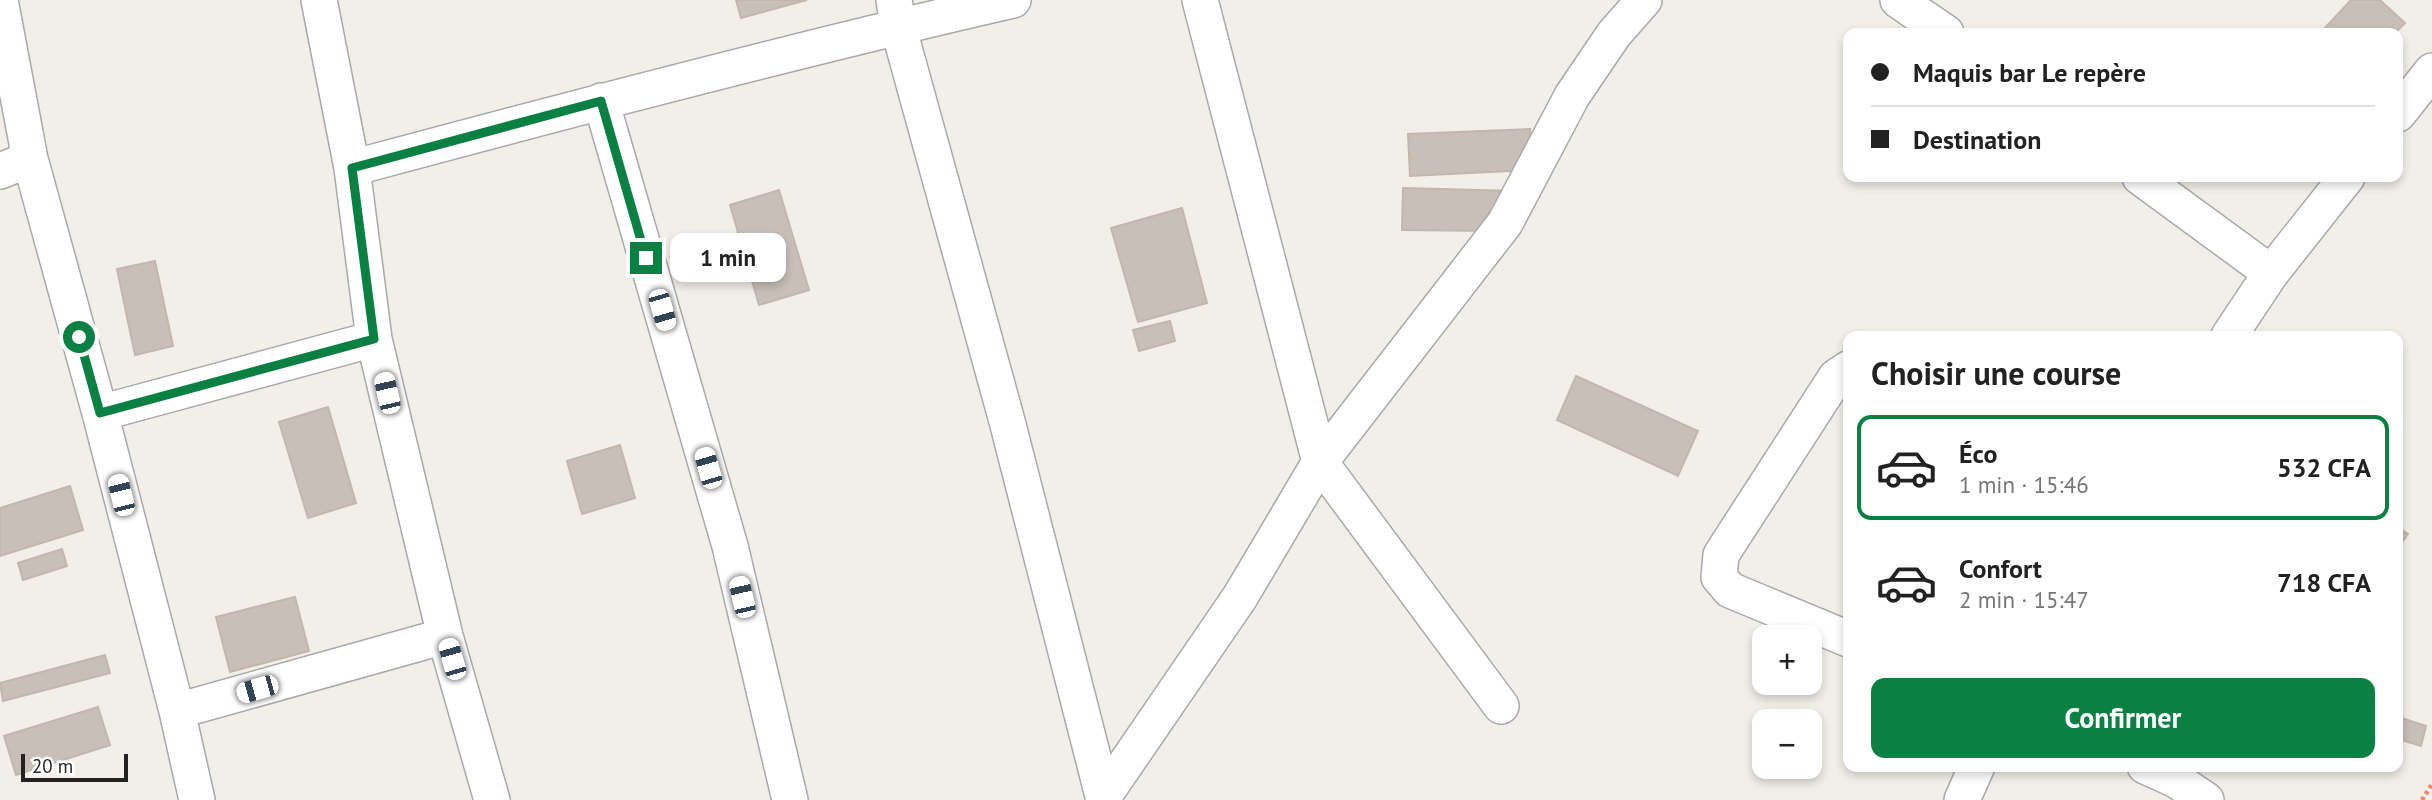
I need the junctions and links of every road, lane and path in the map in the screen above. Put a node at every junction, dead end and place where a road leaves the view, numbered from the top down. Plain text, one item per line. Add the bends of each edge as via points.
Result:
1 (0, 0) edge
2 (319, 0) edge
3 (1013, 0) edge
4 (1200, 0) edge
5 (1644, 0) edge
6 (1898, 0) edge
7 (896, 13) edge
8 (1939, 28) edge
9 (2432, 71) edge
10 (601, 101) junction
11 (2403, 108) edge
12 (15, 165) edge
13 (352, 168) junction
14 (2147, 182) edge
15 (2343, 182) edge
16 (2271, 273) junction
17 (2232, 331) edge
18 (374, 339) junction
19 (1843, 372) edge
20 (100, 413) junction
21 (1320, 462) junction
22 (445, 636) junction
23 (1843, 637) edge
24 (1501, 706) dead end
25 (177, 711) junction
26 (1974, 772) edge
27 (2158, 772) edge
28 (2432, 784) edge
29 (1104, 798) edge
30 (197, 800) edge
31 (492, 800) edge
32 (790, 800) edge
33 (1962, 800) edge
34 (2206, 800) edge
35 (2422, 800) edge

1 - 12 street
2 - 13 street
3 - 7 street
4 - 21 street
5 - 21 street via 1614,34 1572,96 1505,223
6 - 8 street
7 - 10 street
7 - 29 street
9 - 11 street
10 - 13 street
10 - 32 street via 730,546
12 - 20 street
13 - 18 street
14 - 16 street
15 - 16 street
16 - 17 street
18 - 20 street
18 - 22 street
19 - 23 street via 1836,376 1721,555 1719,577 1730,590
20 - 25 street
21 - 24 street
21 - 29 street via 1240,597
22 - 25 street
22 - 31 street
25 - 30 street
26 - 33 street
27 - 34 street
28 - 35 path

